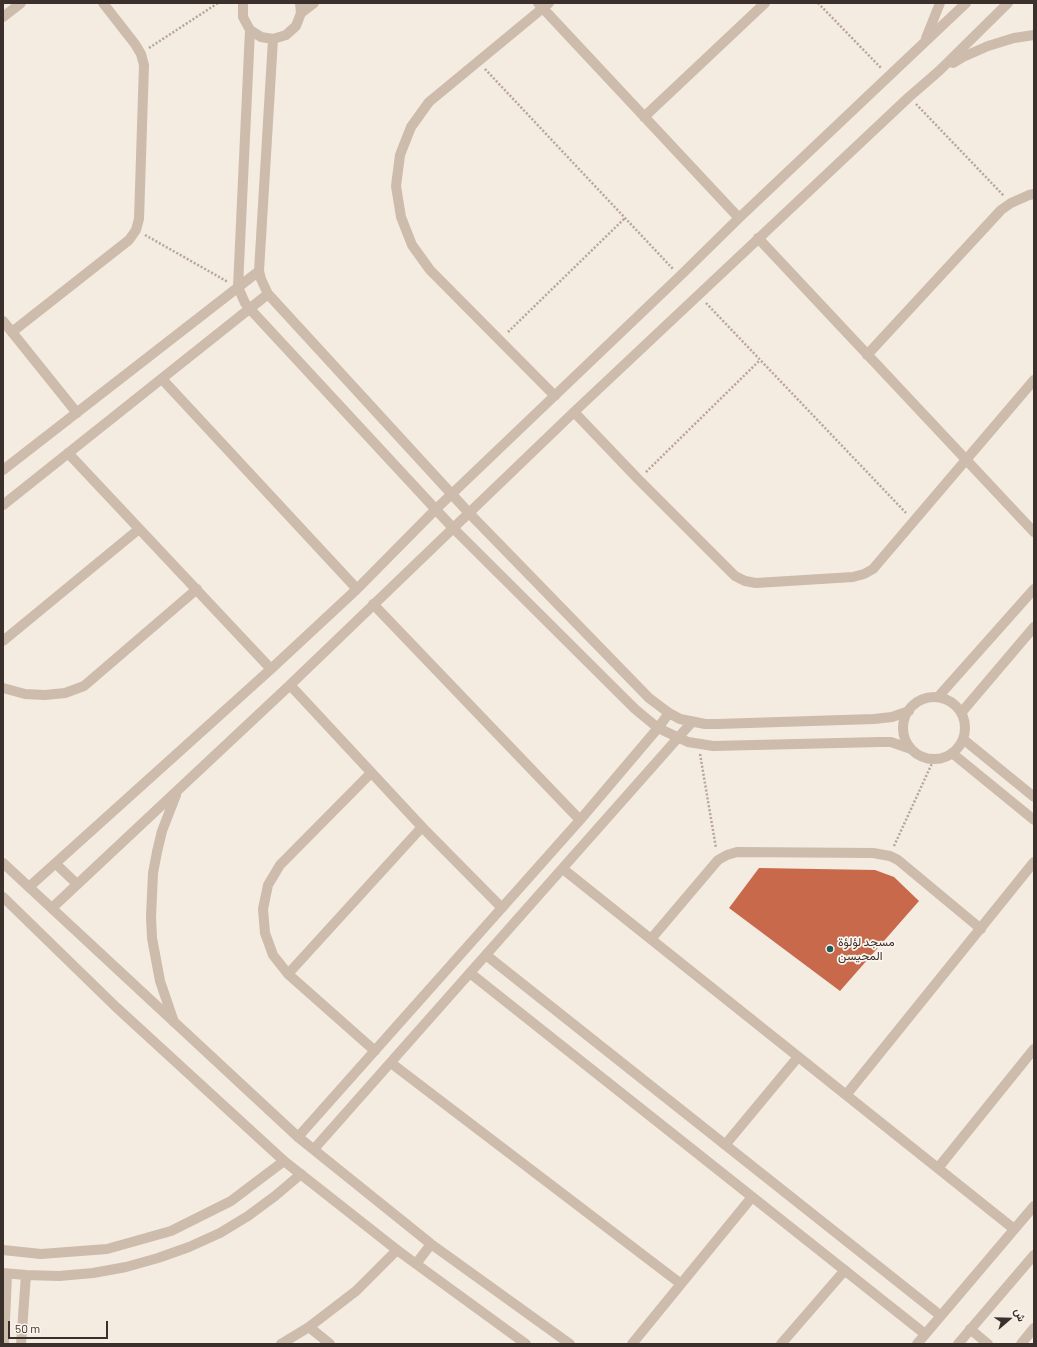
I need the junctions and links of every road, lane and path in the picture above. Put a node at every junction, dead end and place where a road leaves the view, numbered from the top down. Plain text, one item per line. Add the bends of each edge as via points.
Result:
1 (20, 3) edge
2 (103, 3) edge
3 (218, 3) edge
4 (243, 3) edge
5 (314, 3) edge
6 (765, 3) edge
7 (940, 3) edge
8 (966, 3) edge
9 (1008, 3) edge
10 (543, 5) edge
11 (300, 8) edge
12 (3, 17) edge
13 (250, 30) junction
14 (1034, 36) edge
15 (274, 39) junction
16 (925, 42) junction
17 (140, 54) junction
18 (939, 71) junction
19 (644, 117) junction
20 (1034, 194) edge
21 (625, 218) dead end
22 (739, 218) junction
23 (136, 230) junction
24 (758, 238) junction
25 (259, 271) junction
26 (238, 287) junction
27 (268, 294) junction
28 (250, 309) junction
29 (3, 321) edge
30 (12, 332) junction
31 (499, 340) junction
32 (867, 355) junction
33 (760, 360) dead end
34 (162, 379) junction
35 (1034, 380) edge
36 (555, 396) junction
37 (574, 412) junction
38 (76, 413) junction
39 (68, 454) junction
40 (966, 460) junction
41 (3, 470) edge
42 (638, 479) junction
43 (452, 495) junction
44 (3, 506) edge
45 (436, 510) junction
46 (469, 513) junction
47 (139, 528) junction
48 (453, 528) junction
49 (1034, 532) edge
50 (197, 589) junction
51 (357, 589) junction
52 (1034, 589) edge
53 (373, 604) junction
54 (1034, 627) edge
55 (3, 641) edge
56 (271, 669) junction
57 (290, 686) junction
58 (3, 688) edge
59 (938, 697) junction
60 (909, 710) junction
61 (961, 712) junction
62 (668, 713) junction
63 (692, 722) junction
64 (658, 728) junction
65 (678, 738) junction
66 (963, 739) junction
67 (699, 745) junction
68 (911, 749) junction
69 (952, 753) junction
70 (934, 759) junction
71 (371, 773) junction
72 (178, 790) junction
73 (1034, 797) edge
74 (580, 820) junction
75 (1034, 820) edge
76 (422, 827) junction
77 (890, 856) junction
78 (718, 860) junction
79 (1034, 862) edge
80 (3, 863) edge
81 (56, 864) junction
82 (563, 869) junction
83 (77, 884) junction
84 (29, 887) junction
85 (3, 897) edge
86 (52, 908) junction
87 (502, 908) junction
88 (981, 929) junction
89 (651, 939) junction
90 (486, 955) junction
91 (470, 973) junction
92 (288, 974) junction
93 (174, 1022) junction
94 (1034, 1049) edge
95 (375, 1051) junction
96 (798, 1057) junction
97 (391, 1063) junction
98 (846, 1095) junction
99 (298, 1137) junction
100 (725, 1145) junction
101 (314, 1149) junction
102 (284, 1161) junction
103 (938, 1168) junction
104 (301, 1174) junction
105 (752, 1197) junction
106 (1034, 1206) edge
107 (1014, 1229) junction
108 (431, 1244) junction
109 (3, 1250) edge
110 (396, 1250) junction
111 (1034, 1255) edge
112 (416, 1264) junction
113 (845, 1270) junction
114 (5, 1274) edge
115 (26, 1275) junction
116 (681, 1284) junction
117 (941, 1316) junction
118 (309, 1328) junction
119 (1034, 1328) edge
120 (970, 1329) junction
121 (925, 1334) junction
122 (4, 1344) edge
123 (21, 1344) edge
124 (282, 1344) edge
125 (330, 1344) edge
126 (526, 1344) edge
127 (570, 1344) edge
128 (632, 1344) edge
129 (781, 1344) edge
130 (917, 1344) edge
131 (958, 1344) edge
132 (988, 1344) edge
133 (1021, 1344) edge

1 - 12 street
2 - 17 street
3 - 17 path
4 - 13 street via 243,18
5 - 11 street
6 - 19 street
7 - 16 street
8 - 16 street
9 - 18 street
10 - 19 street
10 - 31 street via 429,102 411,127 400,155 396,186 401,217 412,245 430,270
11 - 15 street via 299,20 292,31
13 - 15 street via 261,37
13 - 26 street
14 - 18 street via 1014,38 988,46 962,57
15 - 25 street
16 - 22 street
17 - 23 street via 144,65 144,77 139,219
18 - 24 street
19 - 22 street
20 - 32 street via 1001,210
21 - 31 path
22 - 36 street
23 - 26 path
23 - 30 street via 129,240
24 - 32 street
24 - 37 street
25 - 26 street
25 - 27 street
26 - 28 street
26 - 38 street
27 - 28 street
27 - 43 street
28 - 34 street
28 - 45 street
29 - 30 street
30 - 38 street
31 - 36 street
32 - 40 street
33 - 42 path
34 - 39 street
34 - 51 street
35 - 40 street
36 - 43 street
37 - 42 street
37 - 46 street
38 - 41 street
39 - 44 street
39 - 47 street
40 - 42 street via 873,569 853,577 838,578 745,581 735,576
40 - 49 street
43 - 45 street
43 - 46 street
45 - 48 street
45 - 51 street
46 - 48 street
46 - 62 street via 649,698
47 - 50 street
47 - 55 street
48 - 53 street
48 - 64 street via 635,709
50 - 56 street
50 - 58 street via 84,686 45,695 25,694
51 - 56 street
52 - 59 street
53 - 57 street
53 - 74 street
54 - 61 street
56 - 81 street
57 - 71 street
57 - 72 street
59 - 60 street via 921,700
59 - 61 street via 949,700
60 - 63 street via 892,717 874,719 717,724
60 - 68 street via 903,726
61 - 66 street via 965,726
62 - 63 street
62 - 64 street
63 - 65 street
64 - 65 street
64 - 74 street
65 - 67 street
65 - 82 street
66 - 69 street
66 - 73 street
67 - 68 street via 891,742
67 - 78 path
68 - 70 street via 925,758
69 - 70 street
69 - 75 street
70 - 77 path
71 - 76 street
71 - 92 street via 280,865 268,886 263,909 265,933 273,955
72 - 83 street
72 - 93 street via 161,838 152,895 152,931 156,960 166,1002
74 - 87 street
76 - 87 street
76 - 92 street
77 - 78 street via 873,853 737,852
77 - 88 street
78 - 89 street
79 - 88 street
80 - 84 street
81 - 83 street
81 - 84 street
82 - 89 street
82 - 90 street
83 - 86 street
84 - 86 street
85 - 102 street via 116,1006
86 - 93 street
87 - 95 street
88 - 98 street
89 - 96 street
90 - 91 street
90 - 100 street
91 - 97 street
91 - 105 street
92 - 95 street
93 - 99 street
94 - 103 street
95 - 99 street
96 - 98 street
96 - 100 street
97 - 101 street
97 - 116 street
98 - 103 street
99 - 101 street
100 - 117 street
101 - 108 street
102 - 104 street
102 - 109 street via 231,1201 171,1231 107,1249 41,1254
103 - 107 street
104 - 110 street
104 - 115 street via 248,1216 220,1233 189,1247 126,1267 93,1273
105 - 113 street
105 - 116 street
106 - 107 street
107 - 117 street
108 - 112 street
108 - 127 street
110 - 112 street
110 - 118 street via 356,1291
111 - 120 street
112 - 126 street
113 - 121 street
113 - 129 street
114 - 115 street
114 - 122 street
115 - 123 street
116 - 128 street
117 - 121 street
118 - 124 street
118 - 125 street
119 - 133 street
120 - 131 street
120 - 132 street
121 - 130 street

